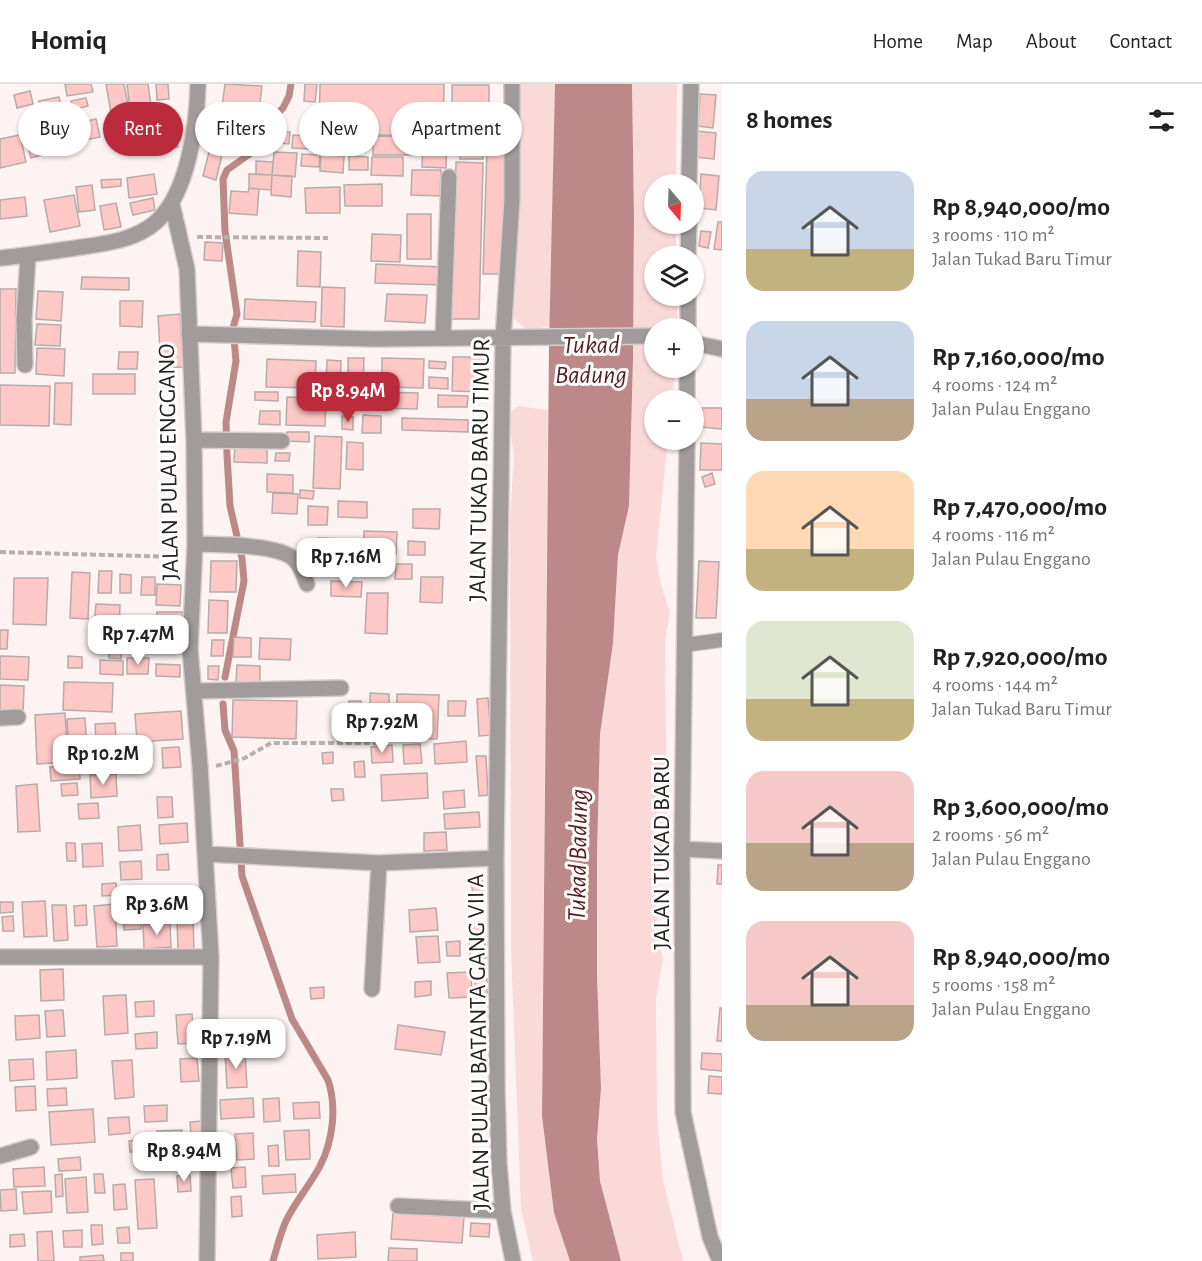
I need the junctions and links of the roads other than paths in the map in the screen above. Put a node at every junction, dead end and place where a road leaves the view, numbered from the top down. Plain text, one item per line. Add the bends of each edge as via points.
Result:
1 (198, 84) edge
2 (513, 84) edge
3 (691, 84) edge
4 (689, 174) edge
5 (449, 177) dead end
6 (172, 204) junction
7 (28, 256) junction
8 (0, 258) edge
9 (189, 334) junction
10 (644, 335) edge
11 (443, 338) junction
12 (503, 339) junction
13 (704, 345) edge
14 (722, 349) edge
15 (25, 365) dead end
16 (201, 440) junction
17 (282, 441) dead end
18 (687, 450) edge
19 (194, 551) junction
20 (308, 584) dead end
21 (722, 640) edge
22 (685, 645) junction
23 (341, 688) dead end
24 (194, 691) junction
25 (18, 717) dead end
26 (0, 718) edge
27 (682, 849) junction
28 (722, 851) edge
29 (206, 854) junction
30 (496, 858) junction
31 (379, 863) junction
32 (0, 957) edge
33 (211, 957) junction
34 (372, 989) dead end
35 (31, 1147) dead end
36 (0, 1156) edge
37 (398, 1206) dead end
38 (503, 1211) junction
39 (207, 1261) edge
40 (513, 1261) edge
41 (720, 1261) edge

1 - 6 street via 192,139
2 - 12 street, JALAN TUKAD BARU TIMUR via 512,200
3 - 4 street
5 - 11 street
6 - 7 street via 140,233 116,242
6 - 9 street, JALAN PULAU ENGGANO via 187,269
7 - 8 street
7 - 15 street
9 - 11 street
9 - 16 street, JALAN PULAU ENGGANO
10 - 12 street
11 - 12 street
12 - 30 street, JALAN TUKAD BARU TIMUR
13 - 14 street
16 - 17 street
16 - 19 street, JALAN PULAU ENGGANO
18 - 22 street, JALAN TUKAD BARU
19 - 20 street via 220,546 288,554 296,560
19 - 24 street, JALAN PULAU ENGGANO via 190,649
21 - 22 lane
22 - 27 street, JALAN TUKAD BARU
23 - 24 street
24 - 29 street, JALAN PULAU ENGGANO
25 - 26 street
27 - 28 street
27 - 41 street, JALAN TUKAD BARU via 683,1112 710,1236
29 - 31 street
29 - 33 street, JALAN PULAU ENGGANO
30 - 31 street
30 - 38 street, JALAN PULAU BATANTA GANG VII A via 497,1088
31 - 34 street
32 - 33 street
33 - 39 street, JALAN PULAU ENGGANO
35 - 36 street
37 - 38 street
38 - 40 street, JALAN PULAU BATANTA GANG VII A

